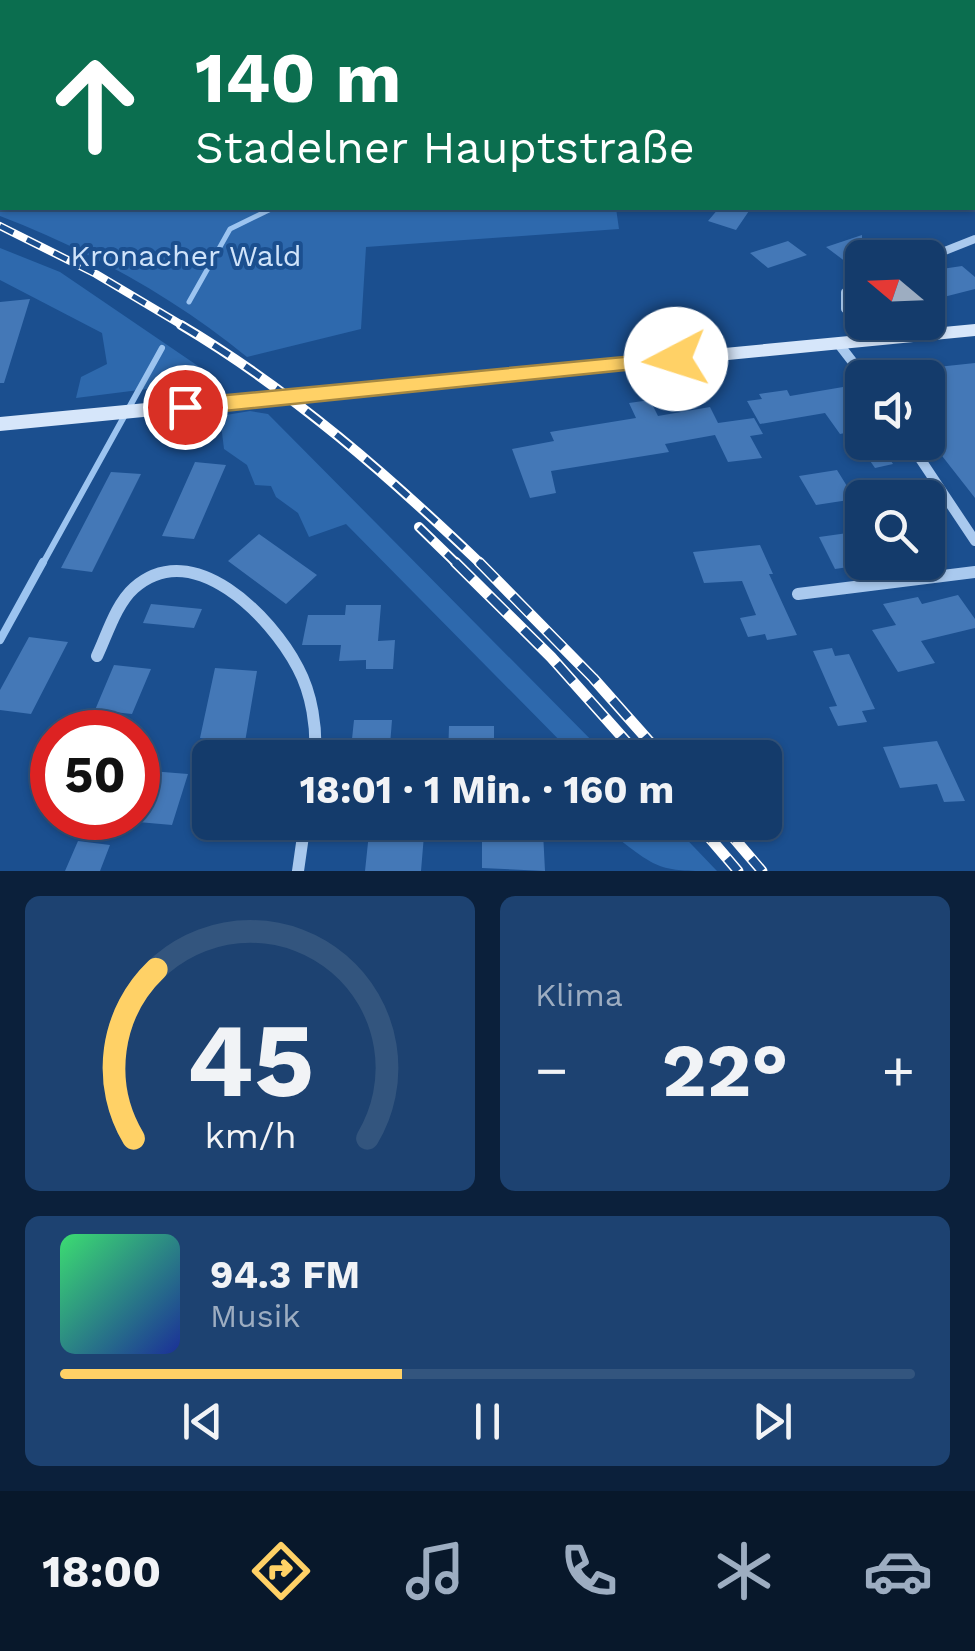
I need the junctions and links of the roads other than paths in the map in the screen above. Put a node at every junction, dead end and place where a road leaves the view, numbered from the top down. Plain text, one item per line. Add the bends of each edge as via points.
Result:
1 (975, 239) edge
2 (945, 251) edge
3 (975, 330) edge
4 (945, 333) edge
5 (875, 340) edge
6 (838, 343) junction
7 (851, 360) edge
8 (0, 424) edge
9 (921, 460) edge
10 (975, 541) edge
11 (975, 572) edge
12 (798, 594) dead end
13 (97, 656) dead end
14 (317, 740) edge
15 (302, 840) edge
16 (298, 871) edge

1 - 2 street
3 - 4 main road
5 - 6 main road
6 - 7 street
6 - 8 main road
9 - 10 street
11 - 12 street
13 - 14 street via 134,588 167,571 191,570 259,615 298,668
15 - 16 street

